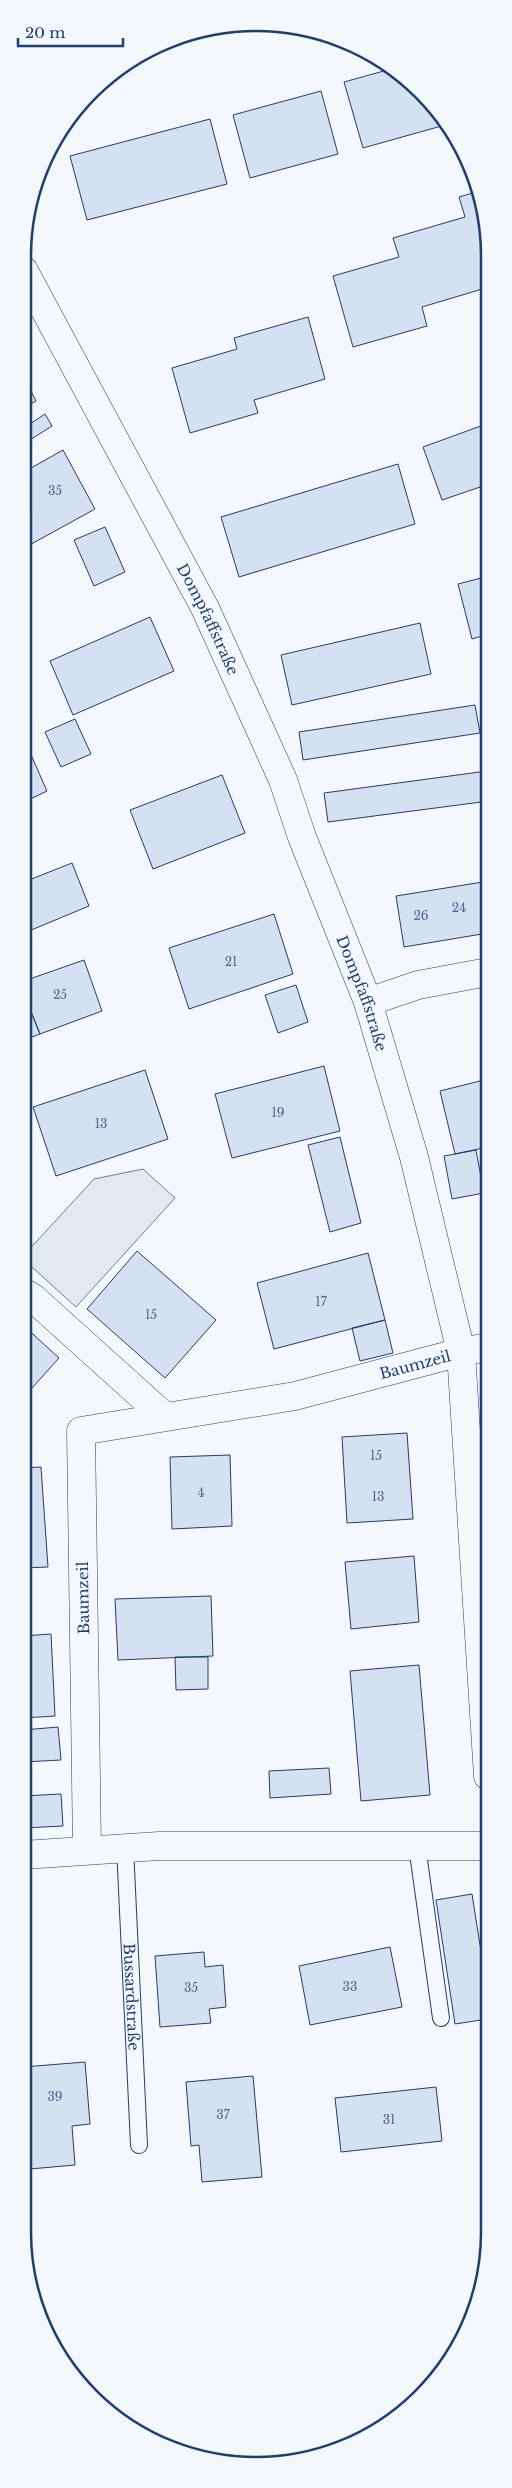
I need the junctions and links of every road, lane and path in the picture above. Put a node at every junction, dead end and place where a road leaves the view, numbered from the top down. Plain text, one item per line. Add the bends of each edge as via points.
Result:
1 (31, 283) edge
2 (481, 973) edge
3 (368, 1002) junction
4 (35, 1290) edge
5 (481, 1348) edge
6 (461, 1352) junction
7 (164, 1416) junction
8 (481, 1666) edge
9 (417, 1846) junction
10 (481, 1846) edge
11 (125, 1847) junction
12 (87, 1849) junction
13 (31, 1854) edge
14 (441, 2018) dead end
15 (139, 2145) dead end

1 - 3 street, Dompfaffstraße via 205,608 283,780 302,837
2 - 3 street via 418,985
3 - 6 street, Dompfaffstraße via 414,1157
4 - 7 street
5 - 6 street, Baumzeil
6 - 7 street, Baumzeil via 295,1396
6 - 8 street, Dompfaffstraße
7 - 12 street, Baumzeil via 81,1431
9 - 10 street
9 - 11 street
9 - 14 lane
11 - 12 street
11 - 15 lane, Bussardstraße
12 - 13 street

